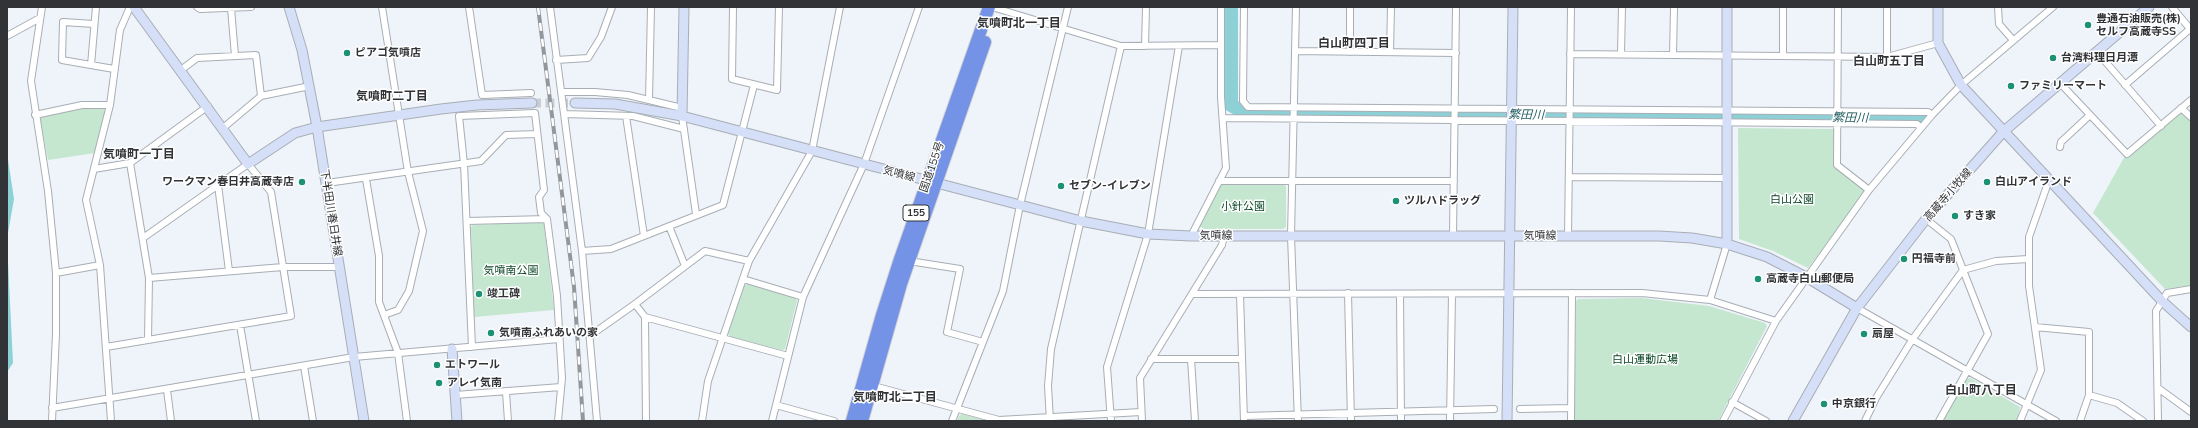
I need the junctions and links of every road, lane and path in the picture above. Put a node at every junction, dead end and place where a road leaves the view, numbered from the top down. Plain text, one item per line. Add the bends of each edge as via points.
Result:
1 (42, 7) edge
2 (96, 7) edge
3 (130, 7) edge
4 (134, 7) edge
5 (197, 7) edge
6 (251, 7) edge
7 (289, 7) edge
8 (382, 7) edge
9 (469, 7) edge
10 (550, 7) edge
11 (612, 7) edge
12 (651, 7) edge
13 (684, 7) edge
14 (733, 7) edge
15 (779, 7) edge
16 (840, 7) edge
17 (919, 7) edge
18 (994, 7) edge
19 (1068, 7) edge
20 (1146, 7) edge
21 (1221, 7) edge
22 (1244, 7) edge
23 (1296, 7) edge
24 (1350, 7) edge
25 (1391, 7) edge
26 (1456, 7) edge
27 (1513, 7) edge
28 (1571, 7) edge
29 (1622, 7) edge
30 (1674, 7) edge
31 (1727, 7) edge
32 (1783, 7) edge
33 (1838, 7) edge
34 (1887, 7) edge
35 (1938, 7) edge
36 (1998, 7) edge
37 (2052, 7) edge
38 (2149, 7) edge
39 (2172, 7) edge
40 (231, 8) junction
41 (40, 18) junction
42 (94, 24) junction
43 (1062, 29) junction
44 (2191, 30) edge
45 (7, 36) edge
46 (2013, 40) junction
47 (1938, 43) junction
48 (1221, 45) junction
49 (1121, 46) junction
50 (1145, 46) junction
51 (1179, 46) junction
52 (1294, 51) junction
53 (1350, 52) junction
54 (1390, 52) junction
55 (2097, 52) junction
56 (1456, 53) junction
57 (1570, 54) junction
58 (1621, 54) junction
59 (1673, 54) junction
60 (1727, 55) junction
61 (235, 56) junction
62 (1783, 56) junction
63 (1838, 56) junction
64 (1887, 57) junction
65 (556, 60) junction
66 (91, 65) junction
67 (114, 69) junction
68 (181, 70) junction
69 (2060, 83) junction
70 (754, 85) junction
71 (1961, 85) junction
72 (2125, 85) junction
73 (310, 86) junction
74 (561, 92) junction
75 (531, 93) dead end
76 (262, 96) junction
77 (650, 100) junction
78 (2191, 100) edge
79 (532, 103) tunnel mouth
80 (575, 103) tunnel mouth
81 (110, 106) junction
82 (208, 106) junction
83 (1293, 107) junction
84 (1455, 108) junction
85 (1512, 108) junction
86 (1570, 108) junction
87 (2181, 108) junction
88 (1726, 111) junction
89 (682, 112) junction
90 (1838, 112) junction
91 (398, 114) junction
92 (565, 114) junction
93 (35, 115) junction
94 (1932, 115) junction
95 (2090, 115) junction
96 (626, 116) junction
97 (2191, 117) edge
98 (1224, 118) junction
99 (1293, 119) junction
100 (1454, 120) junction
101 (1512, 121) junction
102 (1569, 121) junction
103 (1726, 122) junction
104 (1838, 124) junction
105 (2161, 126) junction
106 (317, 127) junction
107 (223, 128) junction
108 (1921, 128) junction
109 (684, 129) junction
110 (2003, 132) junction
111 (742, 133) junction
112 (538, 134) junction
113 (2060, 147) dead end
114 (812, 151) junction
115 (130, 163) junction
116 (248, 164) junction
117 (464, 164) junction
118 (864, 164) junction
119 (94, 169) junction
120 (408, 172) junction
121 (1569, 177) junction
122 (1726, 178) junction
123 (366, 179) junction
124 (2049, 180) junction
125 (1219, 181) junction
126 (1454, 181) junction
127 (932, 182) junction
128 (1292, 182) junction
129 (327, 183) junction
130 (218, 185) junction
131 (1869, 190) junction
132 (1020, 205) junction
133 (696, 214) junction
134 (547, 219) junction
135 (1926, 219) junction
136 (1081, 221) junction
137 (467, 222) junction
138 (669, 226) junction
139 (1148, 234) junction
140 (644, 236) junction
141 (1191, 236) junction
142 (1224, 236) junction
143 (1291, 236) junction
144 (1453, 236) junction
145 (1509, 236) junction
146 (1568, 236) junction
147 (143, 238) junction
148 (1727, 244) junction
149 (582, 251) junction
150 (2028, 259) junction
151 (749, 261) junction
152 (909, 261) junction
153 (100, 266) junction
154 (283, 266) junction
155 (685, 266) junction
156 (340, 267) junction
157 (1963, 270) junction
158 (229, 271) junction
159 (56, 273) junction
160 (1806, 276) junction
161 (149, 278) junction
162 (743, 279) junction
163 (2191, 289) edge
164 (1293, 293) junction
165 (1348, 293) junction
166 (1572, 293) junction
167 (1192, 294) junction
168 (1240, 294) junction
169 (1400, 294) junction
170 (1452, 294) junction
171 (1508, 294) junction
172 (803, 297) junction
173 (1710, 300) junction
174 (2162, 301) junction
175 (635, 304) junction
176 (1857, 308) junction
177 (384, 314) junction
178 (645, 317) junction
179 (1776, 321) junction
180 (240, 325) junction
181 (2191, 326) edge
182 (2035, 327) junction
183 (591, 335) junction
184 (723, 338) junction
185 (559, 339) junction
186 (148, 340) junction
187 (1912, 340) junction
188 (983, 342) junction
189 (472, 346) junction
190 (106, 347) junction
191 (452, 349) junction
192 (398, 353) junction
193 (788, 356) junction
194 (354, 357) junction
195 (1151, 359) junction
196 (1242, 359) junction
197 (1191, 360) junction
198 (304, 366) junction
199 (1967, 370) junction
200 (249, 375) junction
201 (867, 384) junction
202 (561, 387) junction
203 (2158, 388) junction
204 (167, 390) junction
205 (506, 392) junction
206 (456, 395) junction
207 (2089, 395) junction
208 (109, 399) junction
209 (1732, 402) junction
210 (2026, 404) junction
211 (776, 405) junction
212 (52, 408) junction
213 (1571, 408) junction
214 (1494, 409) dead end
215 (1520, 409) dead end
216 (957, 410) junction
217 (1450, 411) junction
218 (1141, 412) junction
219 (1401, 412) junction
220 (2191, 412) edge
221 (1111, 414) junction
222 (1350, 414) junction
223 (1244, 418) edge
224 (1298, 418) edge
225 (1050, 419) edge
226 (52, 421) edge
227 (111, 421) edge
228 (171, 421) edge
229 (256, 421) edge
230 (313, 421) edge
231 (364, 421) edge
232 (407, 421) edge
233 (457, 421) edge
234 (508, 421) edge
235 (558, 421) edge
236 (597, 421) edge
237 (646, 421) edge
238 (702, 421) edge
239 (772, 421) edge
240 (834, 421) edge
241 (852, 421) edge
242 (862, 421) edge
243 (952, 421) edge
244 (1111, 421) edge
245 (1142, 421) edge
246 (1195, 421) edge
247 (1351, 421) edge
248 (1401, 421) edge
249 (1450, 421) edge
250 (1507, 421) edge
251 (1571, 421) edge
252 (1724, 421) edge
253 (1766, 421) edge
254 (1793, 421) edge
255 (1865, 421) edge
256 (1939, 421) edge
257 (2020, 421) edge
258 (2056, 421) edge
259 (2080, 421) edge
260 (2143, 421) edge
261 (2158, 421) edge

1 - 41 street
2 - 42 street
3 - 67 street via 120,30
4 - 68 street
5 - 40 street
6 - 40 street
7 - 73 street, 下半田川春日井線
8 - 91 street
9 - 75 street via 482,95
10 - 65 street
11 - 65 street via 601,37 588,58
12 - 77 street
13 - 89 street
14 - 70 street via 732,79
15 - 70 street via 777,90
16 - 114 street
17 - 118 street
18 - 43 street
18 - 127 highway, 国道155号 / 155
19 - 43 street
20 - 50 street
21 - 48 street
22 - 83 street via 1242,101 1248,107
23 - 52 street
24 - 53 street
25 - 54 street
26 - 56 street
27 - 85 street
28 - 57 street
29 - 58 street
30 - 59 street
31 - 60 street
32 - 62 street
33 - 63 street
34 - 64 street
35 - 47 street
36 - 46 street via 1999,24
37 - 46 street
38 - 55 street, 高蔵寺小牧線
39 - 44 street
40 - 61 street
41 - 45 street
41 - 93 street via 32,81
42 - 66 street
42 - 66 street via 63,22 62,60
43 - 49 street
43 - 132 street
44 - 72 street
46 - 71 street
47 - 64 street
47 - 71 street
48 - 51 street
48 - 98 street via 1221,96
49 - 50 street
49 - 136 street
50 - 51 street
51 - 139 street
52 - 53 street
52 - 83 street
53 - 54 street
54 - 56 street
55 - 69 street, 高蔵寺小牧線
55 - 72 street
56 - 84 street
57 - 58 street
57 - 86 street
58 - 59 street
59 - 60 street
60 - 62 street
60 - 88 street
61 - 68 street via 197,58
61 - 76 street via 256,55
62 - 63 street
63 - 64 street
63 - 90 street
65 - 74 street
66 - 67 street
67 - 81 street
68 - 82 street
69 - 95 street
69 - 110 street, 高蔵寺小牧線
70 - 111 street
71 - 94 street
71 - 110 street
72 - 105 street
73 - 76 street
73 - 106 street, 下半田川春日井線
74 - 77 street via 595,92
74 - 92 street
76 - 107 street
77 - 89 street
78 - 87 street
79 - 91 street via 477,105
80 - 89 street, 気噴線 via 614,104
81 - 93 street via 82,105
81 - 119 street
82 - 107 street
82 - 115 street
83 - 84 street
83 - 99 street
84 - 85 street
84 - 100 street
85 - 86 street
85 - 101 street
86 - 88 street
86 - 102 street
87 - 97 street
87 - 105 street
88 - 90 street
88 - 103 street
89 - 109 street
89 - 111 street, 気噴線
90 - 94 street via 1928,112
90 - 104 street
91 - 106 street
91 - 120 street
92 - 96 street
92 - 149 street
93 - 159 street via 48,190
94 - 108 street
95 - 105 street via 2127,154
95 - 113 street
96 - 109 street
96 - 140 street
98 - 99 street
98 - 125 street via 1226,168
99 - 100 street
99 - 128 street
100 - 101 street
100 - 126 street
101 - 102 street
101 - 145 street
102 - 103 street
102 - 121 street
103 - 104 street
103 - 122 street
104 - 108 street via 1917,124
104 - 131 street via 1837,165
106 - 116 street via 295,133
106 - 129 street, 下半田川春日井線
107 - 116 street
108 - 131 street
109 - 133 street
110 - 124 street
110 - 135 street, 高蔵寺小牧線
111 - 114 street, 気噴線
111 - 133 street via 723,205
112 - 117 street via 506,135 481,161
112 - 117 street via 535,113 459,116
112 - 134 street via 544,190 539,197 541,213
114 - 118 street, 気噴線
114 - 151 street
115 - 119 street
115 - 147 street
116 - 130 street
116 - 154 street via 271,192
117 - 120 street
117 - 137 street
118 - 127 street, 気噴線
118 - 172 street
119 - 153 street via 86,200
120 - 123 street
120 - 177 street via 423,231 409,291 398,310
121 - 122 street
121 - 146 street
122 - 148 street
123 - 129 street
123 - 177 street via 379,256 379,302
124 - 150 street via 2028,237
124 - 174 street
125 - 128 street
125 - 141 street
126 - 128 street
126 - 144 street
127 - 132 street, 気噴線
127 - 152 highway, 国道155号 / 155
127 - 201 highway, 国道155号 / 155 via 882,315
128 - 143 street
129 - 156 street, 下半田川春日井線
130 - 147 street
130 - 158 street
131 - 160 street
132 - 136 street, 気噴線
132 - 188 street via 1003,291
133 - 138 street
134 - 137 street
134 - 185 street via 557,296
135 - 157 street via 1952,239
135 - 176 street, 高蔵寺小牧線
136 - 139 street, 気噴線
136 - 225 street via 1051,349 1048,386
137 - 189 street
138 - 140 street
138 - 155 street
139 - 141 street, 気噴線
139 - 221 street via 1107,367
140 - 149 street via 611,249
141 - 142 street, 気噴線
142 - 143 street, 気噴線
142 - 167 street via 1222,245
143 - 144 street, 気噴線
143 - 164 street
144 - 145 street, 気噴線
145 - 146 street, 気噴線
145 - 171 street
146 - 148 street, 気噴線 via 1659,236
147 - 161 street
148 - 160 street, 気噴線 via 1767,257
148 - 173 street
149 - 183 street
150 - 157 street via 1996,261
150 - 182 street
151 - 155 street via 705,251
151 - 162 street
152 - 188 street via 960,269 947,332
152 - 201 highway, 国道155号 / 155
153 - 159 street
153 - 190 street
154 - 156 street
154 - 158 street
154 - 180 street via 291,316
155 - 175 street
156 - 194 street, 下半田川春日井線
157 - 187 street
157 - 199 street via 1988,334
158 - 161 street
159 - 212 street
160 - 176 street, 気噴線
160 - 179 street
161 - 186 street
162 - 172 street
162 - 184 street
163 - 174 street via 2167,292
164 - 165 street
164 - 168 street
164 - 224 street
165 - 169 street
165 - 222 street
166 - 171 street
166 - 173 street via 1642,293
166 - 213 street
167 - 168 street
167 - 195 street
168 - 196 street
169 - 170 street
169 - 219 street
170 - 171 street
170 - 217 street
171 - 250 street
172 - 193 street
173 - 179 street
174 - 181 street
174 - 203 street via 2156,311
175 - 178 street
175 - 183 street
176 - 187 street
176 - 254 street, 高蔵寺小牧線
177 - 192 street
178 - 184 street
178 - 237 street
179 - 209 street
180 - 186 street
180 - 200 street
182 - 207 street via 2089,332
182 - 210 street via 2041,370
183 - 236 street
184 - 193 street
184 - 238 street via 708,381
185 - 189 street
185 - 202 street
186 - 190 street
187 - 199 street
187 - 255 street via 1876,398
188 - 216 street
189 - 191 street
190 - 208 street
191 - 192 street
191 - 206 street
192 - 194 street
192 - 232 street
193 - 211 street
194 - 198 street
194 - 231 street, 下半田川春日井線
195 - 197 street
195 - 218 street via 1140,378
196 - 197 street
196 - 223 street
197 - 246 street
198 - 200 street
198 - 230 street
199 - 210 street
199 - 256 street
200 - 204 street
200 - 229 street
201 - 216 street
201 - 241 highway, 国道155号 / 155
201 - 242 highway, 国道155号 / 155
202 - 205 street
202 - 235 street
203 - 220 street
203 - 261 street
204 - 208 street
204 - 228 street
205 - 206 street
205 - 234 street
206 - 233 street
207 - 259 street
207 - 260 street via 2117,404
208 - 212 street
208 - 227 street
209 - 252 street
209 - 253 street
210 - 257 street
210 - 258 street
211 - 239 street
211 - 240 street
212 - 226 street
213 - 215 street
213 - 251 street
214 - 217 street
216 - 225 street via 999,420
216 - 243 street
217 - 219 street
217 - 249 street
218 - 221 street
218 - 245 street
219 - 222 street
219 - 248 street
221 - 225 street
221 - 244 street
222 - 224 street
222 - 247 street
223 - 224 street

